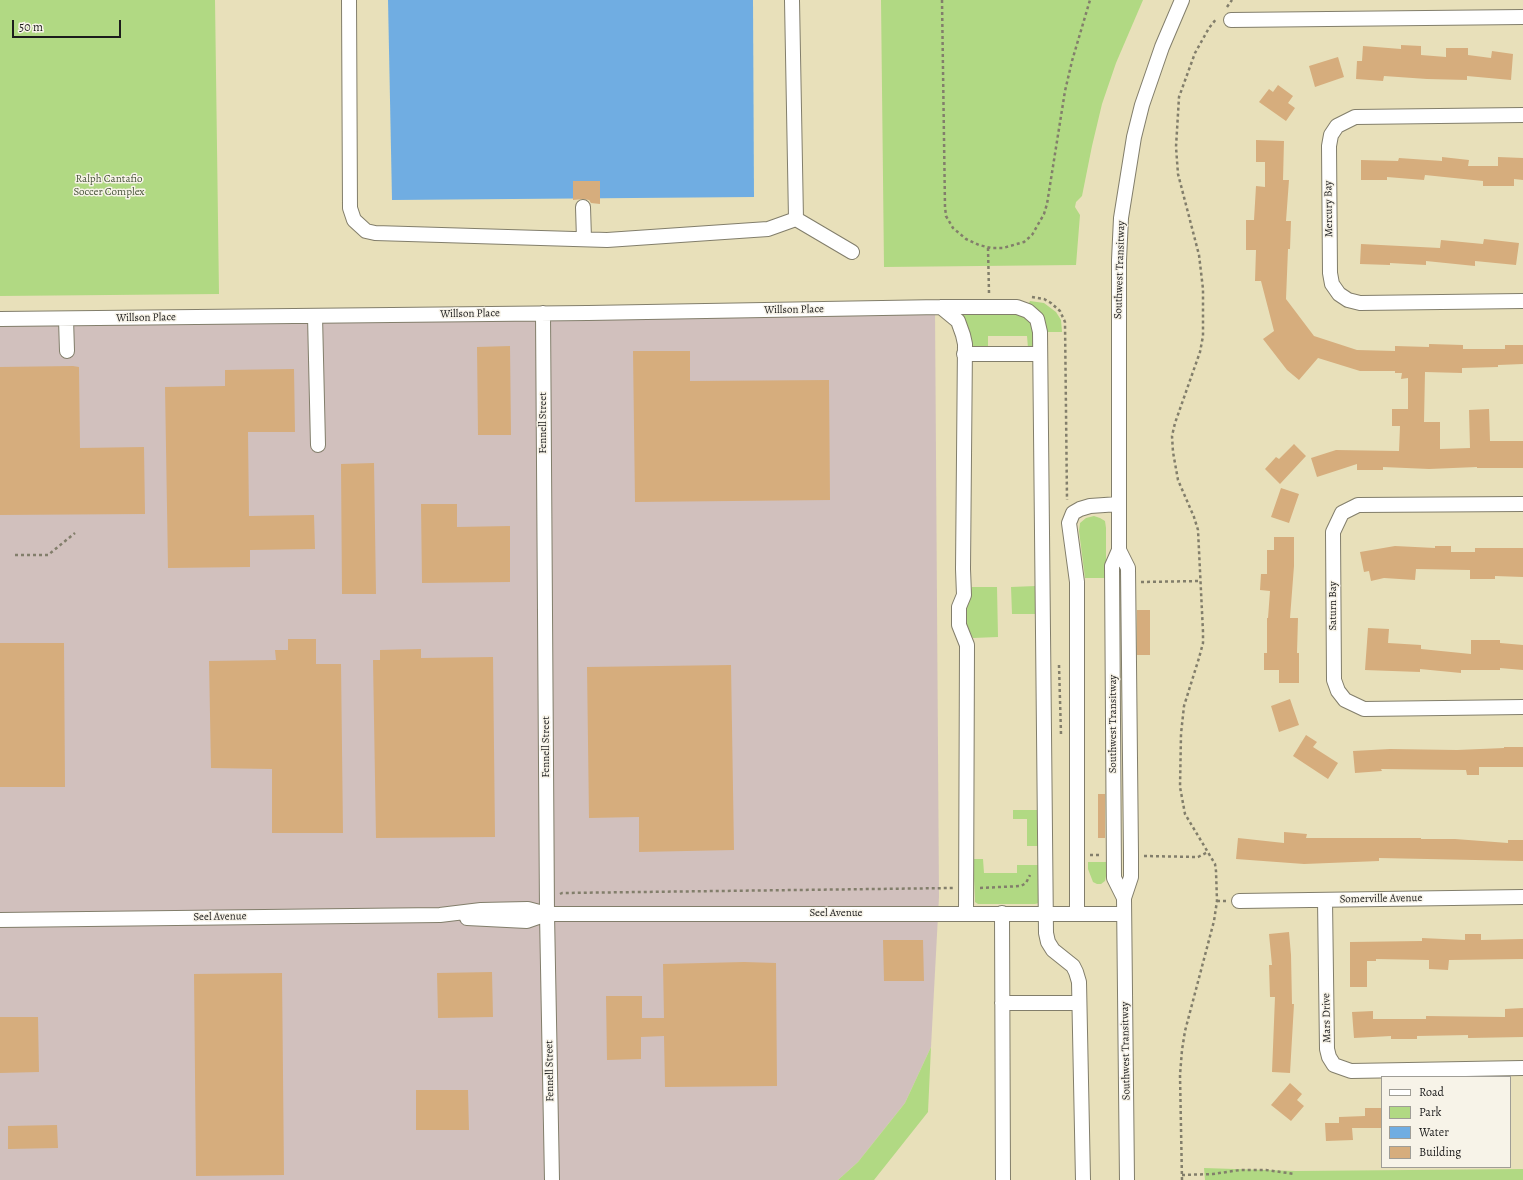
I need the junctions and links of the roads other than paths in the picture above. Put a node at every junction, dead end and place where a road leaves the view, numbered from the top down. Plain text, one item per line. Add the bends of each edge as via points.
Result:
1 (349, 0) edge
2 (792, 0) edge
3 (1182, 0) edge
4 (1225, 14) road end
5 (1523, 17) edge
6 (1523, 115) edge
7 (583, 207) dead end
8 (796, 219) junction
9 (584, 239) junction
10 (852, 252) dead end
11 (1523, 301) edge
12 (941, 307) junction
13 (543, 313) junction
14 (315, 316) junction
15 (66, 319) junction
16 (0, 320) edge
17 (964, 349) junction
18 (68, 351) dead end
19 (1040, 354) junction
20 (318, 445) dead end
21 (1119, 504) junction
22 (1523, 504) edge
23 (1119, 550) junction
24 (1523, 707) edge
25 (1523, 897) edge
26 (1124, 898) junction
27 (1325, 900) junction
28 (1239, 901) dead end
29 (966, 913) junction
30 (547, 914) junction
31 (1002, 914) junction
32 (1046, 914) junction
33 (1077, 914) junction
34 (1124, 914) junction
35 (0, 920) edge
36 (1002, 1003) junction
37 (1079, 1003) junction
38 (1523, 1068) edge
39 (552, 1180) edge
40 (1003, 1180) edge
41 (1083, 1180) edge
42 (1127, 1180) edge

1 - 9 street via 350,208 354,220 366,231 375,234
2 - 8 street
3 - 21 street, Southwest Transitway via 1142,105 1125,190 1119,260
4 - 5 street
6 - 11 street, Mercury Bay via 1355,117 1337,126 1331,135 1329,154 1330,273 1332,284 1339,294 1360,303
7 - 9 street
8 - 9 street via 768,229 607,240
8 - 10 street
12 - 13 street, Willson Place
12 - 17 street via 958,321 964,335
12 - 19 street, Willson Place via 1023,308 1037,319
13 - 14 street, Willson Place
13 - 30 street, Fennell Street
14 - 15 street, Willson Place
14 - 20 street
15 - 16 street, Willson Place
15 - 18 street
17 - 19 street
17 - 29 street via 964,595 959,607 959,625 967,645
19 - 32 street
21 - 23 street, Southwest Transitway
21 - 33 street via 1080,509 1073,513 1069,523 1077,582
22 - 24 street, Saturn Bay via 1358,505 1342,513 1333,532 1334,680 1345,700 1364,709
23 - 26 street, Southwest Transitway via 1128,568 1131,878
23 - 26 street, Southwest Transitway via 1112,566 1114,878
25 - 27 street, Somerville Avenue
26 - 34 street, Southwest Transitway
27 - 28 street, Somerville Avenue
27 - 38 street, Mars Drive via 1327,1049 1334,1065 1351,1071
29 - 30 street, Seel Avenue
29 - 31 street, Seel Avenue
30 - 35 street, Seel Avenue via 528,909 481,910 440,915
30 - 39 street, Fennell Street
31 - 32 street, Seel Avenue
31 - 36 street
32 - 33 street, Seel Avenue
32 - 37 street via 1048,942 1076,972 1079,982
33 - 34 street, Seel Avenue
34 - 42 street, Southwest Transitway
36 - 37 street
36 - 40 street
37 - 41 street

